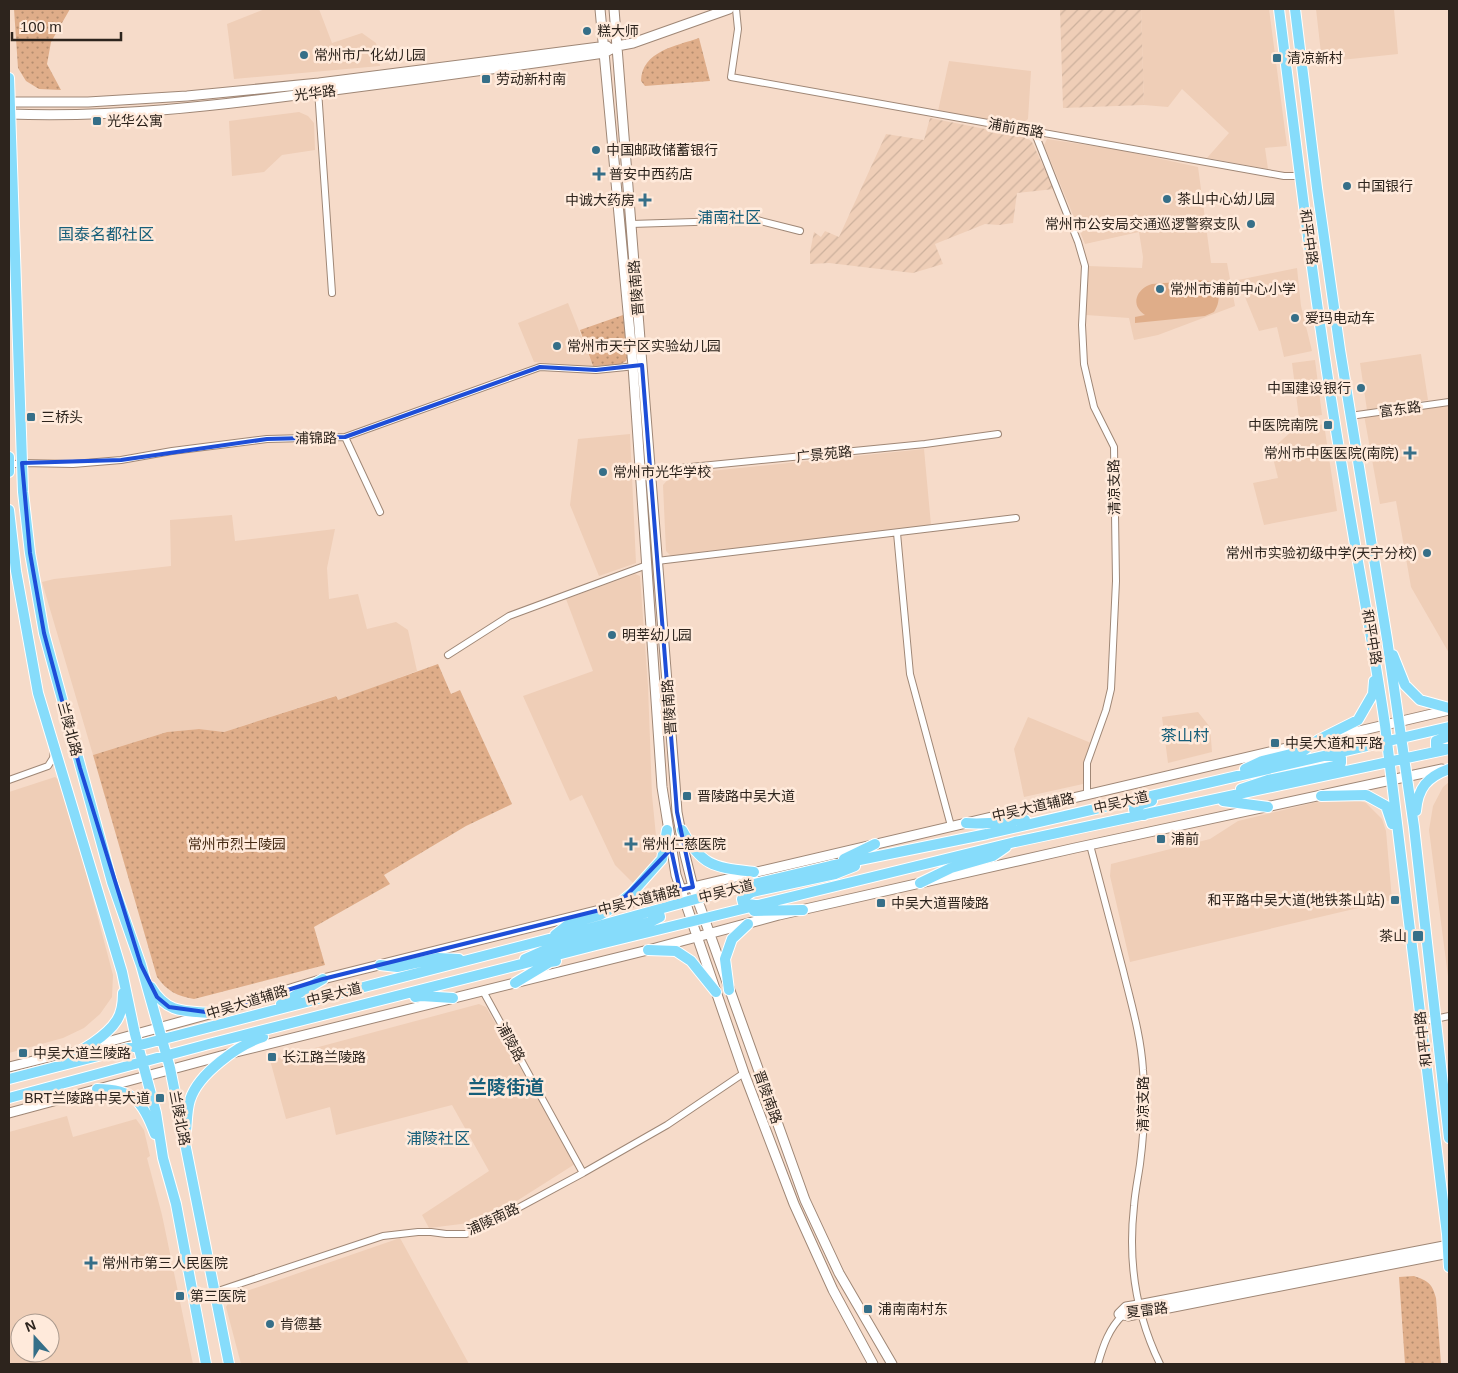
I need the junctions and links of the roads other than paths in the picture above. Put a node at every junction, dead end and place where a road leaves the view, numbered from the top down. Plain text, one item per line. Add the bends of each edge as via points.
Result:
1 (600, 9) edge
2 (614, 9) edge
3 (729, 9) edge
4 (736, 9) edge
5 (1279, 9) edge
6 (1295, 9) edge
7 (617, 46) junction
8 (604, 49) junction
9 (9, 78) edge
10 (319, 88) junction
11 (9, 102) edge
12 (9, 114) edge
13 (1034, 131) junction
14 (1300, 176) junction
15 (631, 224) junction
16 (800, 231) dead end
17 (332, 294) dead end
18 (638, 365) junction
19 (1449, 402) edge
20 (1350, 416) junction
21 (998, 434) dead end
22 (345, 438) junction
23 (9, 457) edge
24 (22, 463) junction
25 (9, 465) edge
26 (650, 471) junction
27 (9, 472) edge
28 (9, 510) edge
29 (380, 512) dead end
30 (1016, 518) dead end
31 (897, 532) junction
32 (657, 561) junction
33 (647, 565) junction
34 (1387, 639) junction
35 (448, 655) dead end
36 (1376, 658) junction
37 (1449, 709) edge
38 (1398, 722) junction
39 (1385, 725) junction
40 (1449, 727) edge
41 (1449, 736) edge
42 (1401, 738) junction
43 (1318, 740) junction
44 (1387, 741) junction
45 (54, 744) junction
46 (1449, 749) edge
47 (1326, 754) junction
48 (1404, 759) junction
49 (1449, 761) edge
50 (1390, 762) junction
51 (48, 766) junction
52 (1449, 768) edge
53 (1261, 770) junction
54 (1433, 771) junction
55 (63, 777) junction
56 (1406, 777) junction
57 (1223, 779) junction
58 (9, 780) edge
59 (1392, 780) junction
60 (1087, 794) junction
61 (1321, 796) junction
62 (1215, 800) junction
63 (1190, 805) junction
64 (1268, 807) junction
65 (1087, 810) junction
66 (1147, 815) junction
67 (1048, 819) junction
68 (966, 822) junction
69 (951, 826) junction
70 (1414, 827) junction
71 (667, 830) junction
72 (682, 830) junction
73 (1015, 842) junction
74 (875, 844) junction
75 (1090, 845) junction
76 (984, 850) junction
77 (1400, 856) junction
78 (876, 857) junction
79 (830, 866) junction
80 (754, 872) junction
81 (920, 883) junction
82 (693, 886) junction
83 (680, 890) junction
84 (698, 899) junction
85 (684, 903) junction
86 (616, 906) junction
87 (758, 906) junction
88 (802, 910) junction
89 (736, 911) junction
90 (652, 912) junction
91 (704, 919) junction
92 (691, 922) junction
93 (748, 924) junction
94 (710, 934) junction
95 (696, 937) junction
96 (551, 938) junction
97 (600, 944) junction
98 (648, 950) junction
99 (470, 959) junction
100 (141, 965) junction
101 (380, 965) junction
102 (501, 970) junction
103 (122, 972) junction
104 (323, 979) junction
105 (515, 983) junction
106 (729, 990) junction
107 (483, 991) junction
108 (716, 992) junction
109 (453, 998) junction
110 (372, 1003) junction
111 (270, 1011) junction
112 (213, 1013) junction
113 (1449, 1016) edge
114 (1436, 1019) junction
115 (298, 1021) junction
116 (1421, 1022) junction
117 (159, 1028) junction
118 (204, 1028) junction
119 (135, 1034) junction
120 (162, 1039) junction
121 (209, 1044) junction
122 (138, 1045) junction
123 (86, 1048) junction
124 (232, 1053) junction
125 (166, 1055) junction
126 (93, 1057) junction
127 (142, 1061) junction
128 (9, 1067) edge
129 (170, 1068) junction
130 (744, 1073) junction
131 (93, 1074) junction
132 (9, 1075) edge
133 (147, 1075) junction
134 (9, 1079) edge
135 (59, 1084) junction
136 (97, 1089) junction
137 (9, 1098) edge
138 (9, 1103) edge
139 (9, 1113) edge
140 (1449, 1138) edge
141 (185, 1142) junction
142 (163, 1158) junction
143 (583, 1173) junction
144 (1448, 1249) edge
145 (1449, 1267) edge
146 (215, 1292) junction
147 (1139, 1309) junction
148 (1123, 1315) joint
149 (206, 1364) edge
150 (229, 1364) edge
151 (873, 1364) edge
152 (892, 1364) edge
153 (1098, 1364) edge
154 (1160, 1364) edge

1 - 8 main road, 晋陵南路
2 - 7 main road, 晋陵南路
3 - 7 main road, 光华路
4 - 13 street, 浦前西路 via 738,29 731,77
5 - 14 main road, 和平中路
6 - 20 main road, 和平中路
7 - 8 main road, 光华路
7 - 15 main road, 晋陵南路
8 - 10 main road, 光华路
8 - 18 main road, 晋陵南路
9 - 11 main road, 兰陵北路
10 - 11 main road, 光华路 via 137,100
10 - 12 main road, 光华路 via 176,109
10 - 17 street
11 - 12 main road, 兰陵北路
12 - 24 main road, 兰陵北路
13 - 14 street, 浦前西路 via 1284,176
13 - 60 street, 清凉支路 via 1078,242 1084,266 1084,364 1094,408 1114,447 1116,581 1111,689 1087,763
14 - 36 main road, 和平中路 via 1340,460
15 - 16 street via 757,220
15 - 18 main road, 晋陵南路
18 - 22 street, 浦锦路 via 596,370 540,367
18 - 26 main road, 晋陵南路
18 - 33 main road, 晋陵南路
19 - 20 street, 富东路
20 - 34 main road, 和平中路
21 - 26 street, 广景苑路
22 - 24 street, 浦锦路 via 267,438 120,460 73,464
22 - 29 street
23 - 25 main road
24 - 25 street, 浦锦路
24 - 100 main road, 兰陵北路 via 30,553 44,633 112,882
25 - 27 main road
26 - 32 main road, 晋陵南路
28 - 45 main road, 兰陵北路 via 16,571 38,693
30 - 31 street
31 - 32 street
31 - 69 street via 910,674
32 - 72 main road, 晋陵南路 via 675,784
33 - 35 street via 509,616
33 - 71 main road, 晋陵南路
34 - 37 main road via 1405,685 1420,700
34 - 38 main road, 和平中路
36 - 39 main road, 和平中路
36 - 43 main road via 1373,694 1358,720
37 - 38 main road, 中吴大道辅路
38 - 39 main road, 中吴大道辅路
38 - 42 main road, 和平中路
39 - 43 main road, 中吴大道辅路
39 - 44 main road, 和平中路
40 - 42 main road, 中吴大道
41 - 46 main road via 1436,741 1436,746
42 - 44 main road, 中吴大道
42 - 48 main road, 和平中路
43 - 57 main road via 1303,752 1262,761
43 - 60 main road, 中吴大道辅路
44 - 47 main road, 中吴大道
44 - 50 main road, 和平中路
45 - 51 street via 53,758
45 - 55 main road, 兰陵北路
46 - 48 main road, 中吴大道
47 - 53 main road, 中吴大道
47 - 63 main road via 1340,758 1341,763 1268,780
48 - 50 main road, 中吴大道
48 - 56 main road, 和平中路
49 - 54 main road
50 - 59 main road, 和平中路
50 - 62 main road, 中吴大道
51 - 55 street
51 - 58 street
52 - 54 main road
52 - 70 main road via 1424,784 1417,797
53 - 57 main road, 中吴大道
53 - 66 main road via 1134,809 1135,814
54 - 56 main road
55 - 103 main road, 兰陵北路
56 - 59 main road
56 - 70 main road, 和平中路
57 - 65 main road, 中吴大道
59 - 61 main road
59 - 77 main road, 和平中路
60 - 68 main road, 中吴大道辅路
61 - 64 main road
61 - 77 main road via 1366,795 1386,806
62 - 63 main road, 中吴大道
62 - 64 main road
63 - 66 main road, 中吴大道
64 - 75 main road
65 - 67 main road, 中吴大道
65 - 76 main road via 1096,812 1096,816 1020,835
66 - 73 main road, 中吴大道
67 - 68 main road via 982,825
67 - 78 main road, 中吴大道
68 - 69 main road, 中吴大道辅路
69 - 74 main road, 中吴大道辅路
70 - 114 main road, 和平中路
71 - 83 main road, 晋陵南路
71 - 86 main road via 662,859
72 - 80 main road via 692,848 707,862 720,868
72 - 82 main road, 晋陵南路
73 - 76 main road, 中吴大道
73 - 81 main road via 993,856 951,868
74 - 79 main road
74 - 80 main road, 中吴大道辅路
75 - 81 main road
75 - 147 street, 清凉支路 via 1139,1036 1143,1068 1144,1132 1132,1247
76 - 87 main road, 中吴大道
77 - 116 main road, 和平中路
78 - 79 main road, 中吴大道
78 - 87 main road via 835,874 752,892 742,899 743,903
79 - 84 main road, 中吴大道
80 - 82 main road, 中吴大道辅路
81 - 88 main road
82 - 83 main road, 中吴大道辅路
82 - 84 main road, 晋陵南路
83 - 85 main road, 晋陵南路
83 - 86 main road, 中吴大道辅路
84 - 85 main road, 中吴大道
84 - 91 main road, 晋陵南路
85 - 90 main road, 中吴大道
85 - 92 main road, 晋陵南路
86 - 96 main road via 600,915 569,924
86 - 101 main road, 中吴大道辅路
87 - 89 main road, 中吴大道
88 - 89 main road
88 - 93 main road
89 - 91 main road, 中吴大道
90 - 96 main road, 中吴大道
90 - 102 main road via 659,913 660,917 552,947
91 - 92 main road, 中吴大道
91 - 94 main road, 晋陵南路
92 - 95 main road, 晋陵南路
92 - 97 main road, 中吴大道
93 - 94 main road
93 - 106 main road via 732,939 725,959
94 - 95 main road
94 - 106 main road, 晋陵南路
95 - 98 main road
95 - 108 main road, 晋陵南路
96 - 99 main road, 中吴大道
97 - 102 main road, 中吴大道
97 - 105 main road via 589,952 550,962
98 - 105 main road
98 - 108 main road via 676,951 691,961
99 - 101 main road via 438,958 397,967
99 - 111 main road, 中吴大道
100 - 112 main road via 158,997 169,1007 186,1012
100 - 117 main road, 兰陵北路
101 - 104 main road, 中吴大道辅路
102 - 110 main road, 中吴大道
103 - 119 main road, 兰陵北路
103 - 123 main road via 122,1006 117,1020
104 - 111 main road
104 - 112 main road, 中吴大道辅路
105 - 107 main road
106 - 152 main road, 晋陵南路 via 805,1200 839,1273
107 - 109 main road
107 - 143 street, 浦陵路
108 - 130 main road, 晋陵南路
109 - 110 main road via 421,996
109 - 124 main road
110 - 115 main road, 中吴大道
111 - 118 main road, 中吴大道
112 - 117 main road, 中吴大道辅路
113 - 114 street
114 - 116 street
114 - 140 main road, 和平中路
115 - 121 main road, 中吴大道
115 - 124 main road via 248,1041
116 - 144 main road, 和平中路
117 - 119 main road, 中吴大道辅路
117 - 120 main road, 兰陵北路
118 - 120 main road, 中吴大道
118 - 121 main road via 196,1034 198,1040
119 - 122 main road, 兰陵北路
119 - 123 main road, 中吴大道辅路
120 - 122 main road, 中吴大道
120 - 125 main road, 兰陵北路
121 - 125 main road, 中吴大道
122 - 126 main road, 中吴大道
122 - 127 main road, 兰陵北路
123 - 128 main road, 中吴大道辅路
123 - 132 main road via 72,1056
124 - 129 main road
124 - 141 main road via 195,1088 190,1101
125 - 127 main road, 中吴大道
125 - 129 main road, 兰陵北路
126 - 131 main road via 107,1060 108,1065
126 - 134 main road, 中吴大道
127 - 131 main road, 中吴大道
127 - 133 main road, 兰陵北路
129 - 133 main road
129 - 141 main road, 兰陵北路
130 - 143 street, 浦陵南路 via 667,1125
130 - 151 main road, 晋陵南路 via 794,1204 833,1290
131 - 135 main road, 中吴大道
133 - 136 main road
133 - 142 main road, 兰陵北路
135 - 137 main road, 中吴大道
135 - 138 main road
136 - 139 main road
136 - 142 main road via 115,1089 140,1103 148,1115
141 - 146 main road, 兰陵北路
142 - 149 main road, 兰陵北路 via 176,1204
143 - 146 street, 浦陵南路 via 466,1234 418,1232 383,1236
144 - 145 main road, 和平中路
144 - 147 main road, 夏雷路
146 - 150 main road, 兰陵北路
147 - 148 main road, 夏雷路 via 1126,1307 1119,1314
147 - 154 street, 清凉支路
148 - 153 street via 1116,1321

